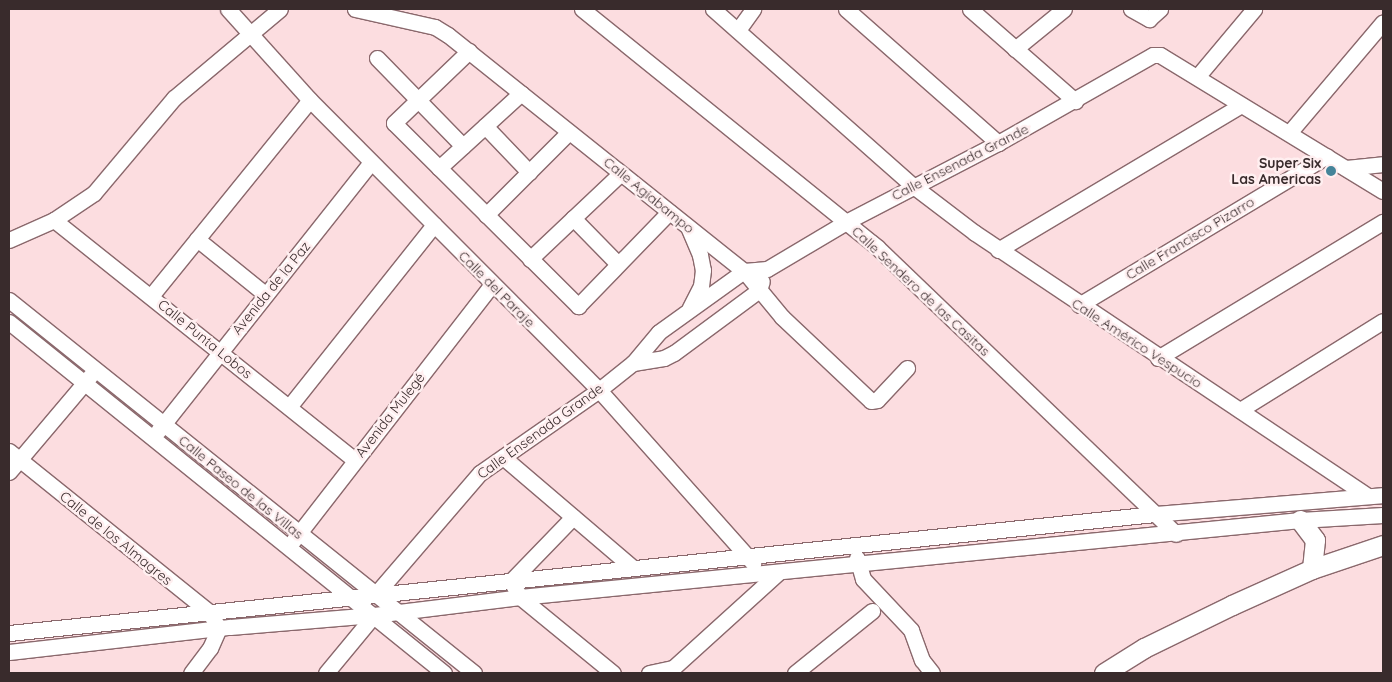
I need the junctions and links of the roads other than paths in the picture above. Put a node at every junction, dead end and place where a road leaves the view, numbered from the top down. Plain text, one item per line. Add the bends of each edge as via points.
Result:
1 (228, 9) edge
2 (280, 9) edge
3 (355, 9) edge
4 (582, 9) edge
5 (714, 9) edge
6 (753, 9) edge
7 (846, 9) edge
8 (970, 9) edge
9 (1064, 9) edge
10 (1131, 9) edge
11 (1160, 9) edge
12 (1254, 9) edge
13 (1383, 22) edge
14 (738, 30) junction
15 (250, 35) junction
16 (1015, 49) junction
17 (469, 51) junction
18 (377, 58) dead end
19 (1197, 77) junction
20 (521, 93) junction
21 (310, 100) junction
22 (418, 100) junction
23 (1075, 101) junction
24 (1241, 105) junction
25 (485, 126) junction
26 (570, 132) junction
27 (1289, 133) junction
28 (998, 143) junction
29 (463, 146) junction
30 (1327, 156) junction
31 (371, 162) junction
32 (1383, 164) edge
33 (439, 168) junction
34 (1346, 168) junction
35 (529, 172) junction
36 (621, 172) junction
37 (912, 185) junction
38 (1383, 191) edge
39 (669, 212) junction
40 (486, 215) junction
41 (573, 218) junction
42 (54, 220) junction
43 (846, 222) junction
44 (1383, 222) edge
45 (434, 225) junction
46 (687, 226) junction
47 (197, 239) junction
48 (9, 240) edge
49 (998, 250) junction
50 (530, 259) junction
51 (618, 264) junction
52 (767, 269) junction
53 (744, 270) junction
54 (492, 284) junction
55 (759, 290) junction
56 (265, 294) junction
57 (151, 296) junction
58 (9, 300) edge
59 (1079, 305) junction
60 (688, 311) junction
61 (1383, 321) edge
62 (9, 322) edge
63 (220, 352) junction
64 (1158, 358) junction
65 (633, 363) junction
66 (907, 368) dead end
67 (95, 369) junction
68 (84, 383) junction
69 (599, 390) junction
70 (289, 407) junction
71 (1240, 410) junction
72 (163, 424) junction
73 (152, 438) junction
74 (14, 455) edge
75 (502, 457) junction
76 (355, 460) junction
77 (9, 472) edge
78 (1366, 495) junction
79 (1383, 495) edge
80 (1154, 514) junction
81 (1383, 515) edge
82 (573, 517) junction
83 (1300, 520) junction
84 (299, 533) junction
85 (1176, 534) junction
86 (1383, 545) edge
87 (289, 546) junction
88 (854, 546) junction
89 (749, 557) junction
90 (859, 565) junction
91 (633, 568) junction
92 (1312, 569) junction
93 (779, 572) junction
94 (760, 574) junction
95 (511, 581) junction
96 (375, 595) junction
97 (520, 597) junction
98 (352, 599) junction
99 (872, 611) dead end
100 (209, 612) junction
101 (397, 612) junction
102 (374, 615) junction
103 (219, 628) junction
104 (9, 632) edge
105 (9, 652) edge
106 (677, 670) edge
107 (191, 673) edge
108 (326, 673) edge
109 (444, 673) edge
110 (474, 673) edge
111 (613, 673) edge
112 (649, 673) edge
113 (795, 673) edge
114 (932, 673) edge
115 (1104, 673) edge

1 - 15 street, Calle del Paraje
2 - 15 street
3 - 17 street, Calle Agiabampo via 435,27
4 - 43 street, Calle Sendero de las Casitas
5 - 14 street, Calle Américo Vespucio
6 - 14 street
7 - 28 street
8 - 16 street
9 - 16 street
10 - 11 street via 1148,18
12 - 19 street
13 - 27 street
14 - 37 street, Calle Américo Vespucio
15 - 21 street, Calle del Paraje
15 - 42 street via 179,93 94,193
16 - 23 street
17 - 20 street, Calle Agiabampo
17 - 22 street
18 - 22 street
19 - 23 street, Calle Ensenada Grande via 1160,55 1153,55
19 - 24 street
20 - 25 street
20 - 26 street, Calle Agiabampo
21 - 31 street, Calle del Paraje
21 - 47 street
22 - 29 street
22 - 33 street via 394,123
23 - 28 street, Calle Ensenada Grande
24 - 27 street
24 - 49 street
25 - 29 street
25 - 35 street
26 - 35 street
26 - 36 street, Calle Agiabampo
27 - 30 street
28 - 37 street, Calle Ensenada Grande
29 - 33 street
30 - 34 street
30 - 59 street, Calle Francisco Pizarro
31 - 45 street, Calle del Paraje
31 - 56 street, Avenida de la Paz
32 - 34 street
33 - 40 street
34 - 38 street
35 - 40 street
36 - 39 street, Calle Agiabampo
36 - 41 street
37 - 43 street, Calle Ensenada Grande
37 - 49 street, Calle Américo Vespucio
39 - 46 street, Calle Agiabampo
39 - 51 street
40 - 50 street
41 - 50 street
41 - 51 street
42 - 48 street
42 - 57 street, Calle Punta Lobos
43 - 52 street, Calle Ensenada Grande
43 - 80 street, Calle Sendero de las Casitas via 878,248
44 - 64 street
45 - 54 street, Calle del Paraje
45 - 70 street
46 - 53 street, Calle Agiabampo
46 - 60 street via 700,255 702,270 701,286
47 - 56 street
47 - 57 street
49 - 59 street, Calle Américo Vespucio
50 - 51 street via 578,306
52 - 53 street, Calle Ensenada Grande
52 - 55 street
53 - 55 street, Calle Agiabampo
53 - 60 street, Calle Ensenada Grande
54 - 69 street, Calle del Paraje
54 - 76 street, Avenida Mulegé
55 - 65 street, Calle Ensenada Grande via 674,353
55 - 66 street, Calle Agiabampo via 871,401 877,400
56 - 63 street, Avenida de la Paz
57 - 63 street, Calle Punta Lobos
58 - 67 street, Calle Paseo de las Villas
59 - 64 street, Calle Américo Vespucio
60 - 65 street, Calle Ensenada Grande via 659,332
61 - 71 street
62 - 68 street, Calle Paseo de las Villas
63 - 70 street, Calle Punta Lobos
63 - 72 street, Avenida de la Paz
64 - 71 street, Calle Américo Vespucio
65 - 69 street, Calle Ensenada Grande
67 - 68 street
67 - 72 street, Calle Paseo de las Villas
68 - 73 street, Calle Paseo de las Villas
68 - 74 street
69 - 75 street, Calle Ensenada Grande
69 - 89 street, Calle del Paraje
70 - 76 street, Calle Punta Lobos
71 - 78 street, Calle Américo Vespucio
72 - 73 street, Avenida de la Paz
72 - 84 street, Calle Paseo de las Villas
73 - 87 street, Calle Paseo de las Villas
74 - 77 street
74 - 100 street, Calle de los Almagres
75 - 82 street
75 - 96 street, Calle Ensenada Grande via 472,481
76 - 84 street, Avenida Mulegé
78 - 79 street
78 - 80 street
80 - 85 street, Calle Sendero de las Casitas
80 - 88 street
81 - 83 street
82 - 91 street
82 - 95 street
83 - 85 street
83 - 92 main road via 1315,540
84 - 87 street, Avenida Mulegé
84 - 96 street, Calle Paseo de las Villas
85 - 90 street
86 - 92 main road
87 - 98 street, Calle Paseo de las Villas
88 - 89 street
88 - 90 street
89 - 91 street
89 - 94 street, Calle del Paraje
90 - 93 street
90 - 114 street via 868,585 911,630 922,660
91 - 95 street
92 - 115 main road via 1168,637
93 - 94 street
93 - 106 street
94 - 97 street
95 - 96 street
95 - 97 street
96 - 98 street
96 - 101 street, Calle Paseo de las Villas
97 - 101 street
97 - 111 street
98 - 100 street
98 - 102 street, Calle Paseo de las Villas
99 - 113 street
100 - 103 street, Calle de los Almagres
100 - 104 street
101 - 102 street
101 - 110 street, Calle Paseo de las Villas
102 - 103 street
102 - 108 street
102 - 109 street, Calle Paseo de las Villas
103 - 105 street
103 - 107 street via 210,648
106 - 112 street

